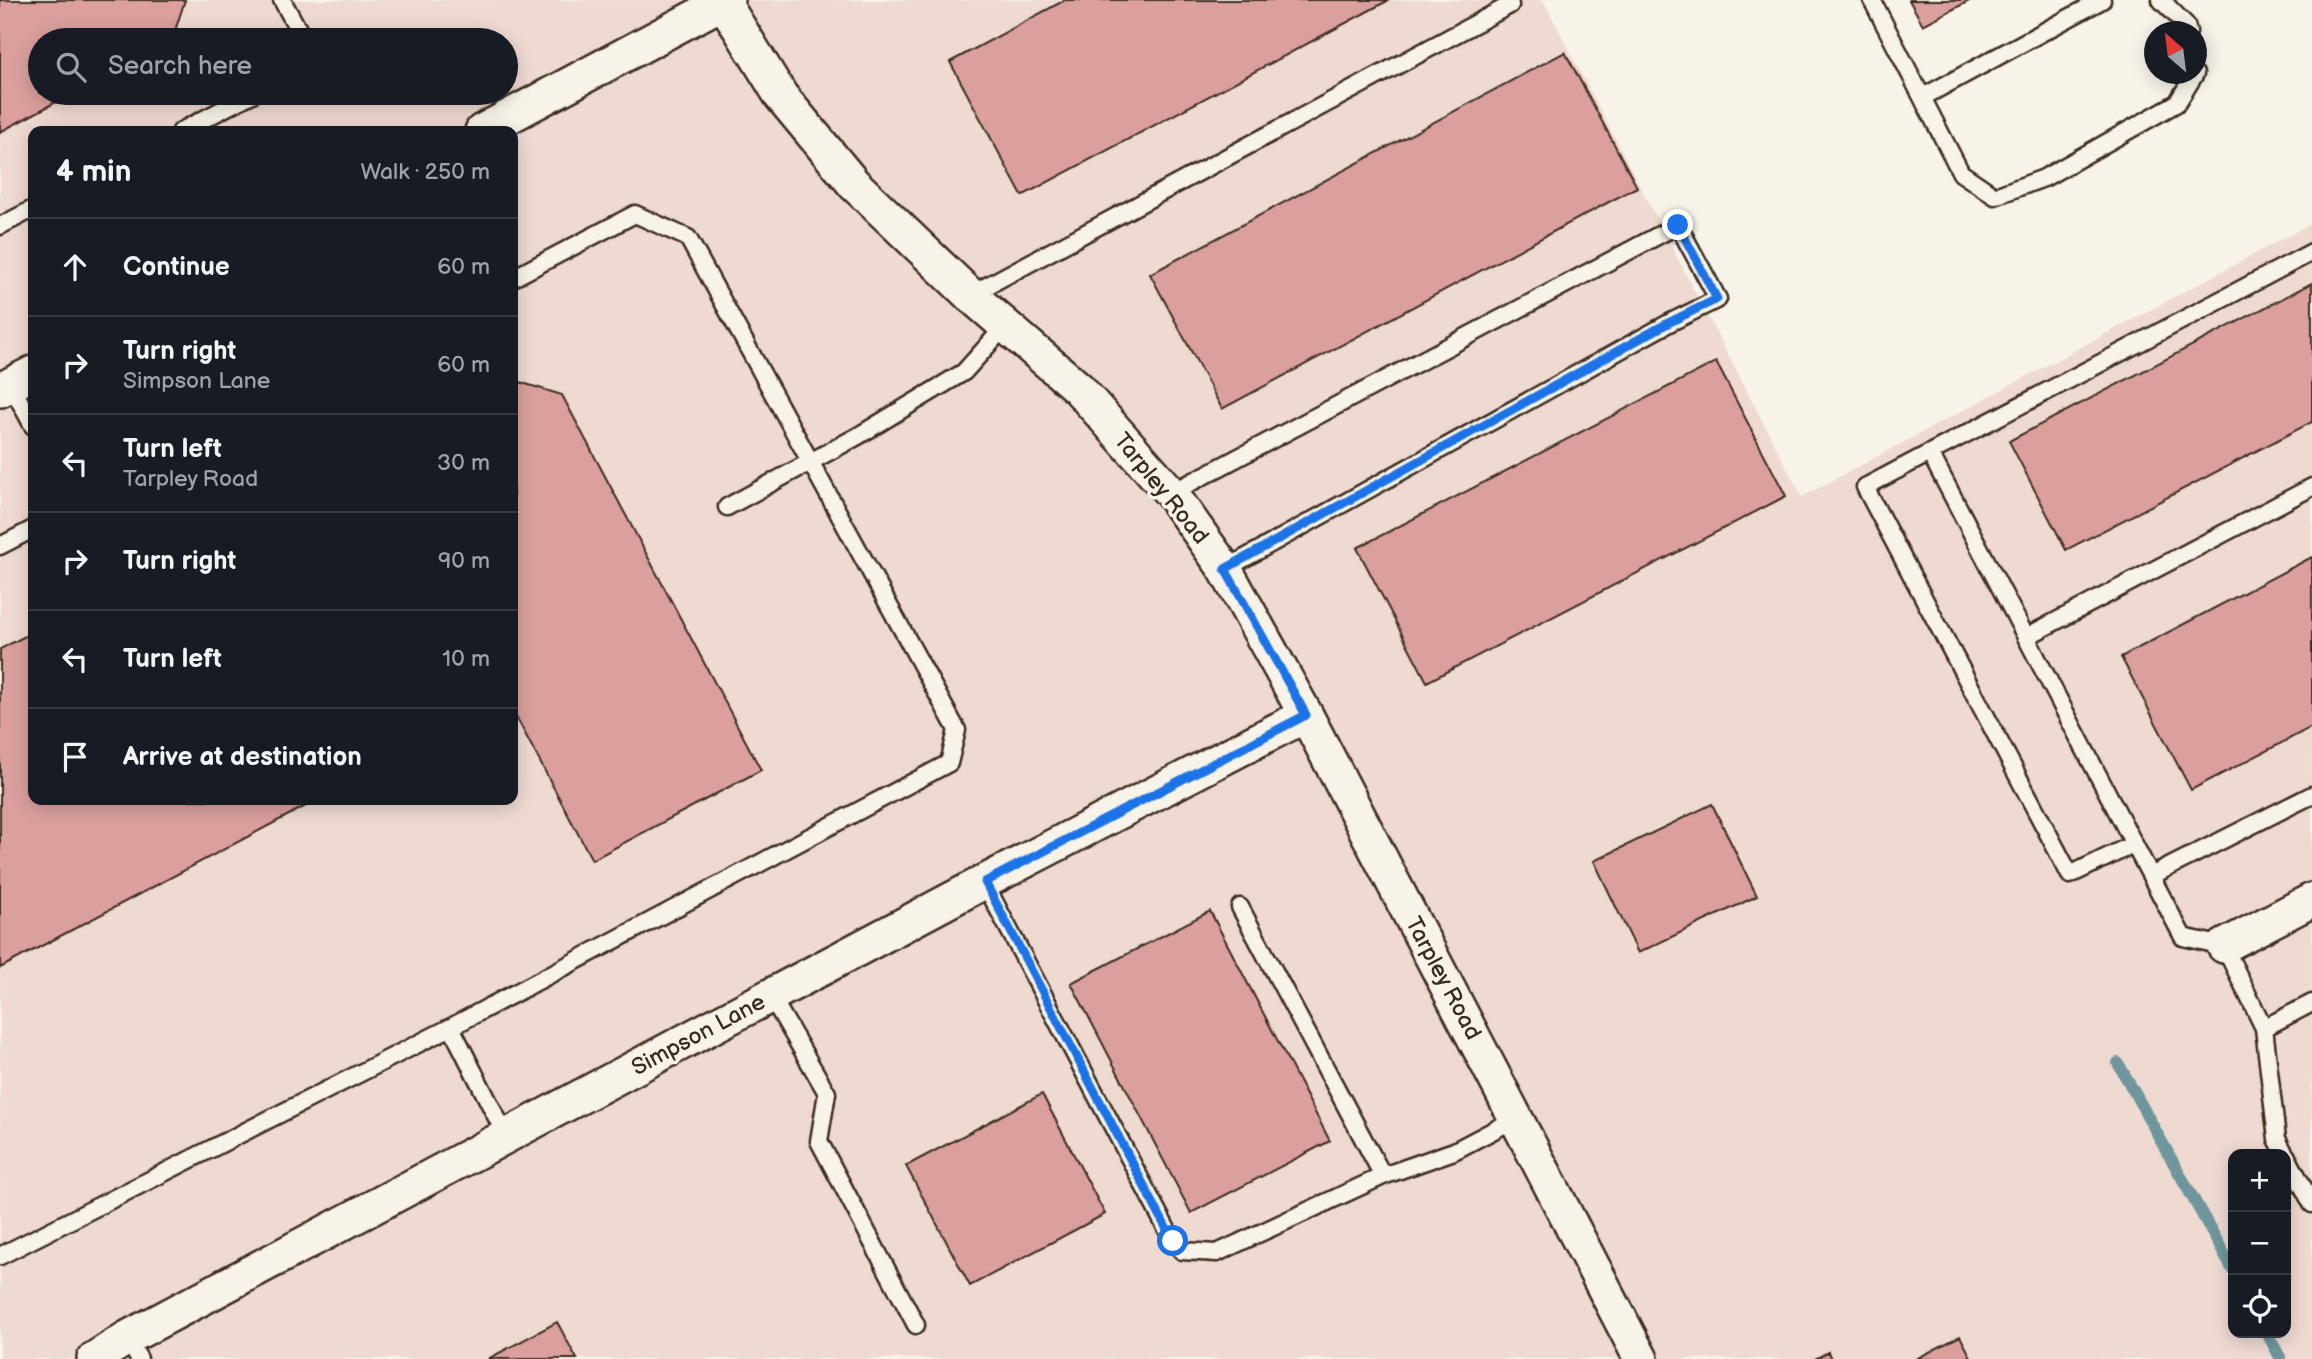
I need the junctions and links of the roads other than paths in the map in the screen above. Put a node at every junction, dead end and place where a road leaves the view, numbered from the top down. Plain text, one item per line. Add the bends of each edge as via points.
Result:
1 (282, 0) edge
2 (1872, 0) edge
3 (2102, 0) edge
4 (2161, 0) edge
5 (724, 1) edge
6 (1510, 5) dead end
7 (2182, 21) edge
8 (297, 28) edge
9 (2189, 84) edge
10 (1923, 97) junction
11 (231, 105) edge
12 (191, 126) edge
13 (491, 126) edge
14 (28, 212) edge
15 (0, 226) edge
16 (2312, 252) edge
17 (518, 275) edge
18 (970, 295) junction
19 (1006, 324) junction
20 (15, 382) edge
21 (28, 414) edge
22 (1930, 453) junction
23 (810, 462) junction
24 (2312, 487) edge
25 (1171, 493) junction
26 (726, 507) dead end
27 (28, 532) edge
28 (0, 546) edge
29 (1225, 569) junction
30 (2026, 638) junction
31 (1306, 715) junction
32 (2312, 795) edge
33 (2134, 844) junction
34 (2151, 876) junction
35 (985, 882) junction
36 (2312, 900) edge
37 (1240, 907) dead end
38 (2224, 946) junction
39 (771, 996) junction
40 (2312, 1003) edge
41 (451, 1027) junction
42 (2264, 1028) junction
43 (1517, 1118) junction
44 (506, 1136) junction
45 (2283, 1149) edge
46 (2291, 1164) edge
47 (1383, 1176) junction
48 (2312, 1204) edge
49 (0, 1256) edge
50 (916, 1325) dead end
51 (133, 1349) edge
52 (94, 1359) edge
53 (1641, 1359) edge

1 - 8 lane
2 - 10 lane
3 - 10 lane
4 - 7 lane
5 - 13 street
5 - 18 street, Tarpley Road via 781,96 853,184
6 - 18 lane
9 - 10 lane via 2177,103 2044,178 1995,196 1961,173
11 - 12 lane
14 - 15 lane
16 - 22 lane
17 - 23 lane via 635,214 688,238
18 - 19 street, Tarpley Road
19 - 23 lane via 964,372
19 - 25 street, Tarpley Road via 1078,388
20 - 21 lane
22 - 30 lane
22 - 33 lane via 1865,487 1871,499 2070,875
23 - 26 lane
23 - 41 lane via 957,730 949,763
24 - 30 lane
25 - 29 street, Tarpley Road
25 - 29 lane via 1678,225 1717,299
27 - 28 lane
29 - 31 street, Tarpley Road
30 - 33 lane
31 - 35 street, Simpson Lane
31 - 43 street, Tarpley Road
32 - 34 lane
33 - 34 lane
34 - 38 lane via 2183,937
35 - 39 street, Simpson Lane
35 - 47 lane via 1182,1251 1217,1253
36 - 38 street
37 - 47 lane
38 - 42 lane
39 - 44 street, Simpson Lane
39 - 50 lane via 827,1093 820,1141
40 - 42 lane
41 - 44 lane
41 - 49 lane
42 - 45 lane via 2277,1139
43 - 47 lane via 1454,1151
43 - 53 street, Tarpley Road
44 - 51 street, Simpson Lane
46 - 48 lane
51 - 52 street, Simpson Lane

